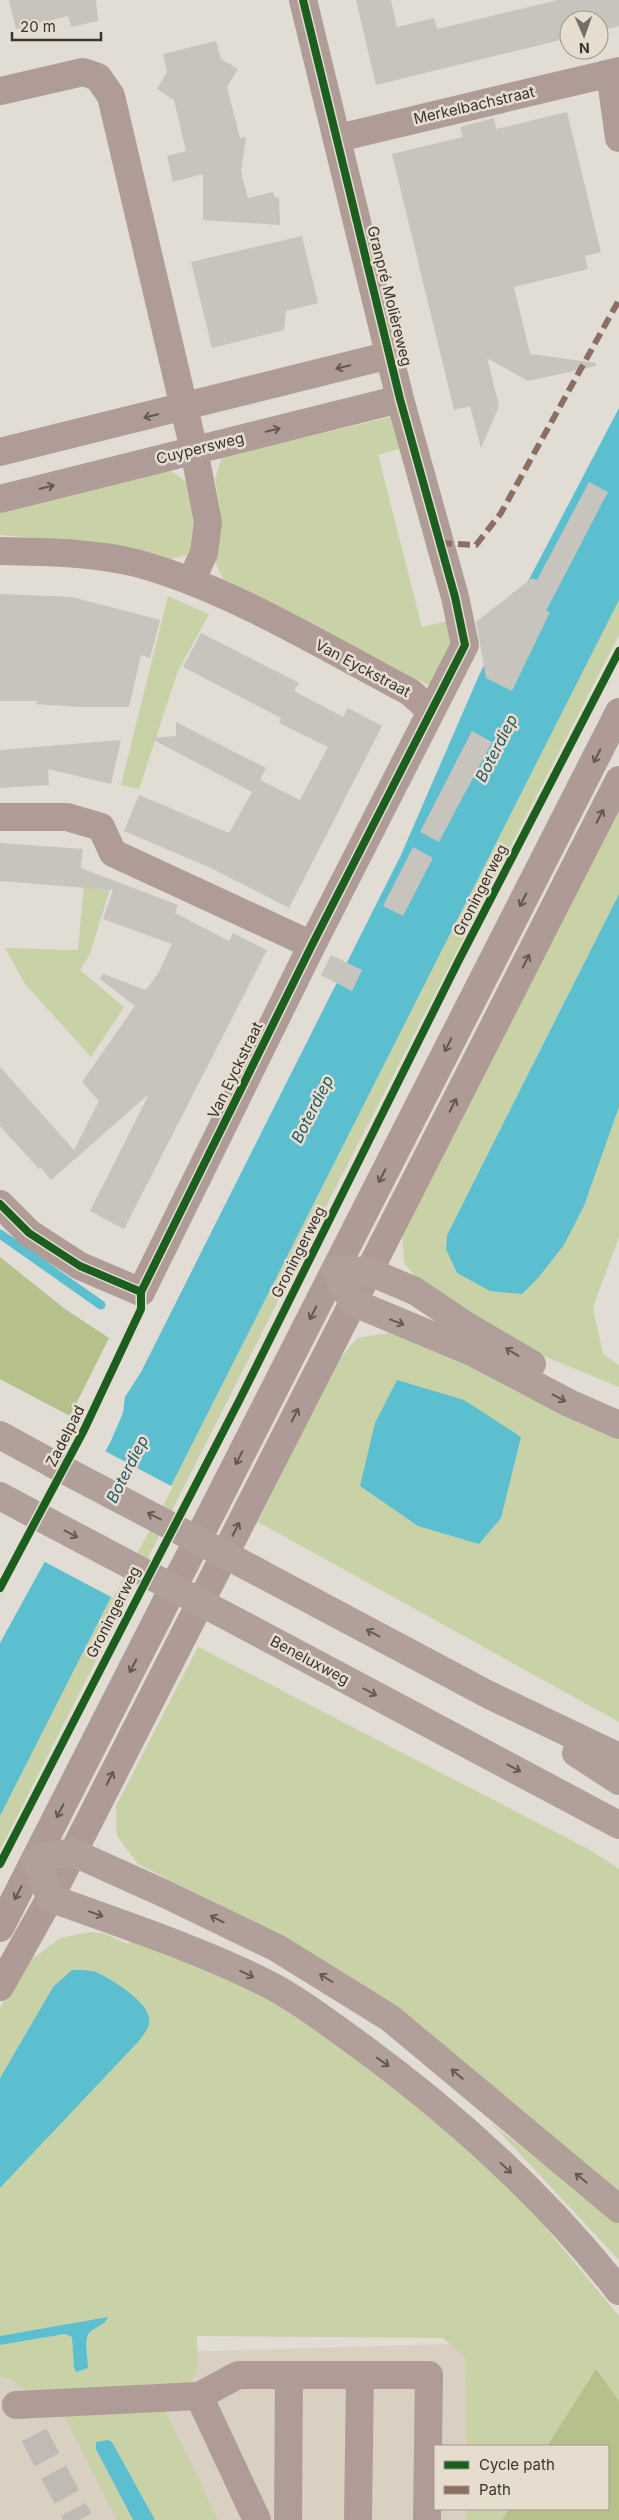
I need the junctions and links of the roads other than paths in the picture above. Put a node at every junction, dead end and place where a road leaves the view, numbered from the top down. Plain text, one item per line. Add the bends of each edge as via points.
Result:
1 (303, 0) edge
2 (614, 72) edge
3 (0, 91) edge
4 (338, 138) junction
5 (619, 138) edge
6 (390, 355) junction
7 (400, 399) junction
8 (184, 408) junction
9 (194, 450) junction
10 (0, 452) edge
11 (0, 499) edge
12 (0, 551) edge
13 (191, 581) junction
14 (430, 710) junction
15 (619, 712) edge
16 (619, 780) edge
17 (0, 817) edge
18 (312, 945) junction
19 (0, 1204) edge
20 (335, 1270) junction
21 (368, 1271) junction
22 (352, 1302) junction
23 (619, 1404) edge
24 (619, 1425) edge
25 (0, 1435) edge
26 (0, 1496) edge
27 (489, 1695) junction
28 (619, 1757) edge
29 (619, 1781) edge
30 (573, 1800) junction
31 (619, 1825) edge
32 (619, 1835) edge
33 (72, 1852) junction
34 (36, 1859) junction
35 (50, 1898) junction
36 (0, 1928) edge
37 (0, 1987) edge
38 (619, 2209) edge
39 (619, 2292) edge
40 (289, 2375) junction
41 (360, 2375) junction
42 (198, 2396) junction
43 (16, 2405) dead end
44 (257, 2520) edge
45 (288, 2520) edge
46 (358, 2520) edge
47 (427, 2520) edge

1 - 4 street, Granpré Molièreweg
2 - 4 street, Merkelbachstraat
2 - 5 street, Merkelbachstraat
3 - 8 street via 83,72 98,77 111,96
4 - 6 street, Granpré Molièreweg
6 - 7 street, Granpré Molièreweg
6 -> 8 street
9 -> 7 street, Cuypersweg
7 - 14 street, Granpré Molièreweg via 455,597 465,645
8 - 9 street
8 -> 10 street
11 -> 9 street, Cuypersweg
9 - 13 street via 208,522 204,553
12 - 13 street, Van Eyckstraat via 61,552 125,562
13 - 14 street, Van Eyckstraat via 244,605 410,692
14 - 18 street, Van Eyckstraat
15 -> 20 main road
21 -> 16 main road
17 - 18 street via 67,817 101,827 113,852
18 - 19 street, Van Eyckstraat via 141,1292 80,1266 29,1233
20 - 21 highway
20 - 22 highway
20 -> 34 main road
21 - 22 main road
23 -> 21 highway via 531,1363 415,1291
22 -> 24 highway via 440,1337
33 -> 22 main road
27 -> 25 highway, bridge
26 -> 30 highway, Beneluxweg, bridge
27 - 28 highway
27 - 29 highway
30 - 31 highway, Beneluxweg
30 - 32 highway
33 - 34 highway
33 - 35 main road
38 -> 33 highway via 390,2018 277,1948
34 - 35 highway
34 -> 36 main road
35 - 37 main road
35 -> 39 highway via 203,1953 267,1983 337,2029 419,2089 516,2177
40 - 41 street
40 - 42 street via 238,2375
40 - 45 street
41 - 46 street
41 - 47 street via 429,2375
42 - 43 street
42 - 44 street

